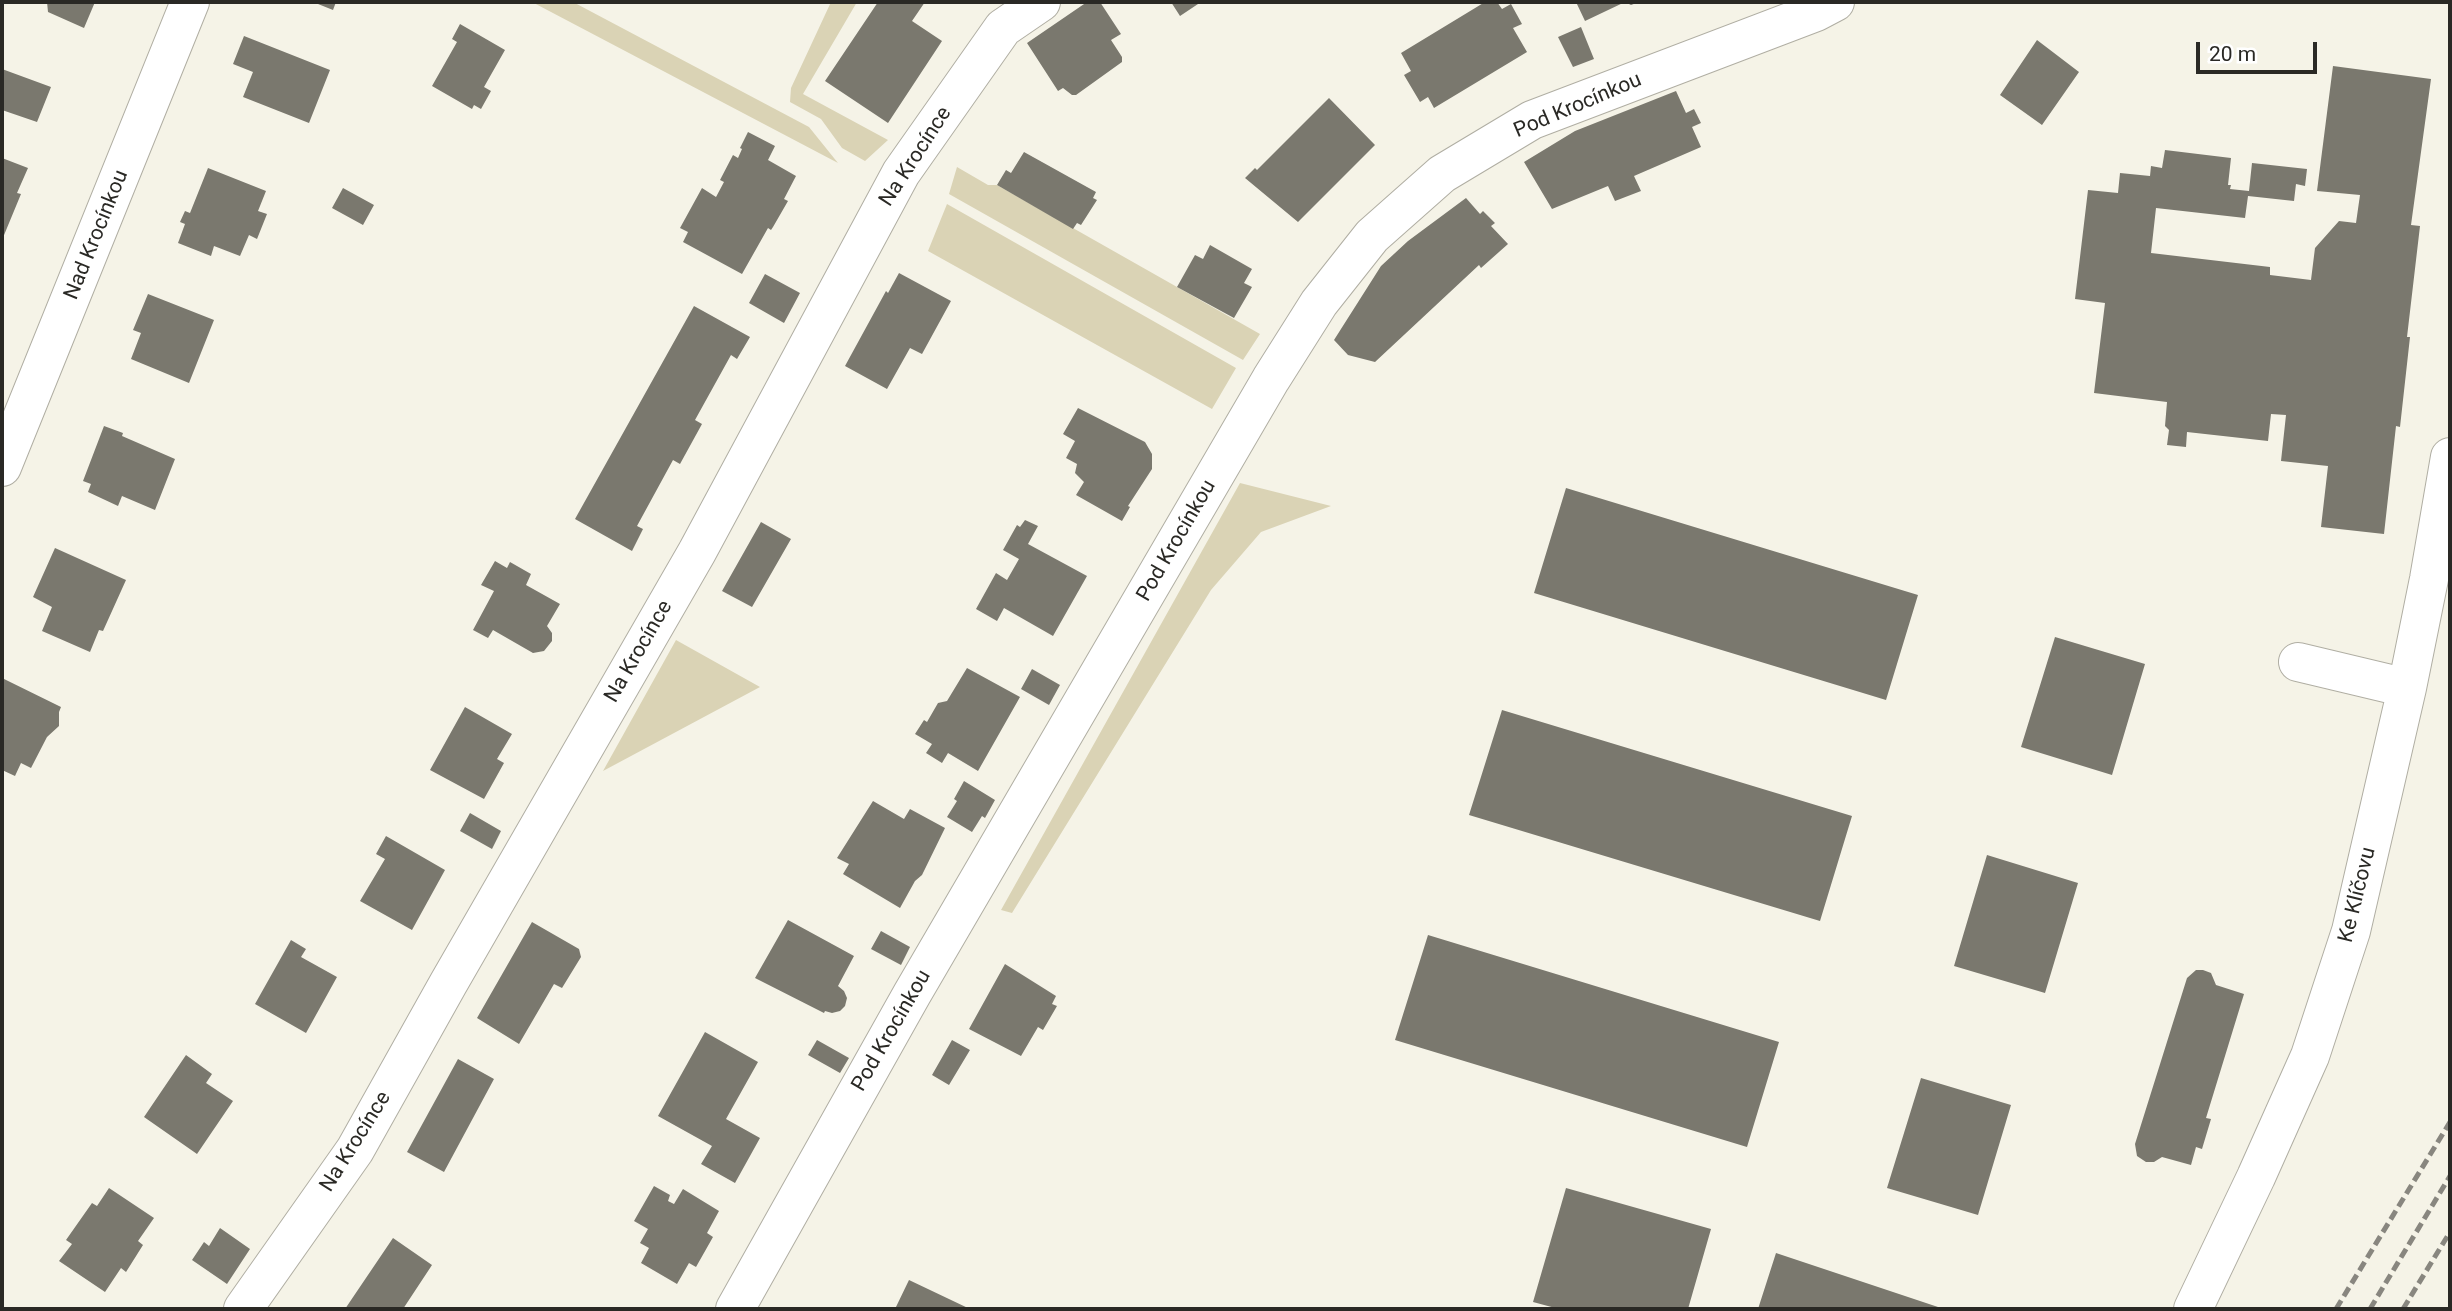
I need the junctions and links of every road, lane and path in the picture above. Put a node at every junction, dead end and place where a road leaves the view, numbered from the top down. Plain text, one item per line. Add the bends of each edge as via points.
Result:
1 (190, 2) edge
2 (1041, 2) edge
3 (1835, 2) edge
4 (2450, 457) edge
5 (2, 467) edge
6 (2440, 576) edge
7 (2298, 662) dead end
8 (2407, 688) junction
9 (243, 1309) edge
10 (735, 1309) edge
11 (2193, 1309) edge

1 - 5 street, Nad Krocínkou
2 - 9 street, Na Krocínce via 1003,28 901,173 697,552 355,1150
3 - 10 street, Pod Krocínkou via 1532,120 1442,174 1372,236 1319,303 1271,379 912,994
4 - 6 street, Ke Klíčovu
6 - 8 street, Ke Klíčovu
7 - 8 street
8 - 11 street, Ke Klíčovu via 2351,931 2310,1056

